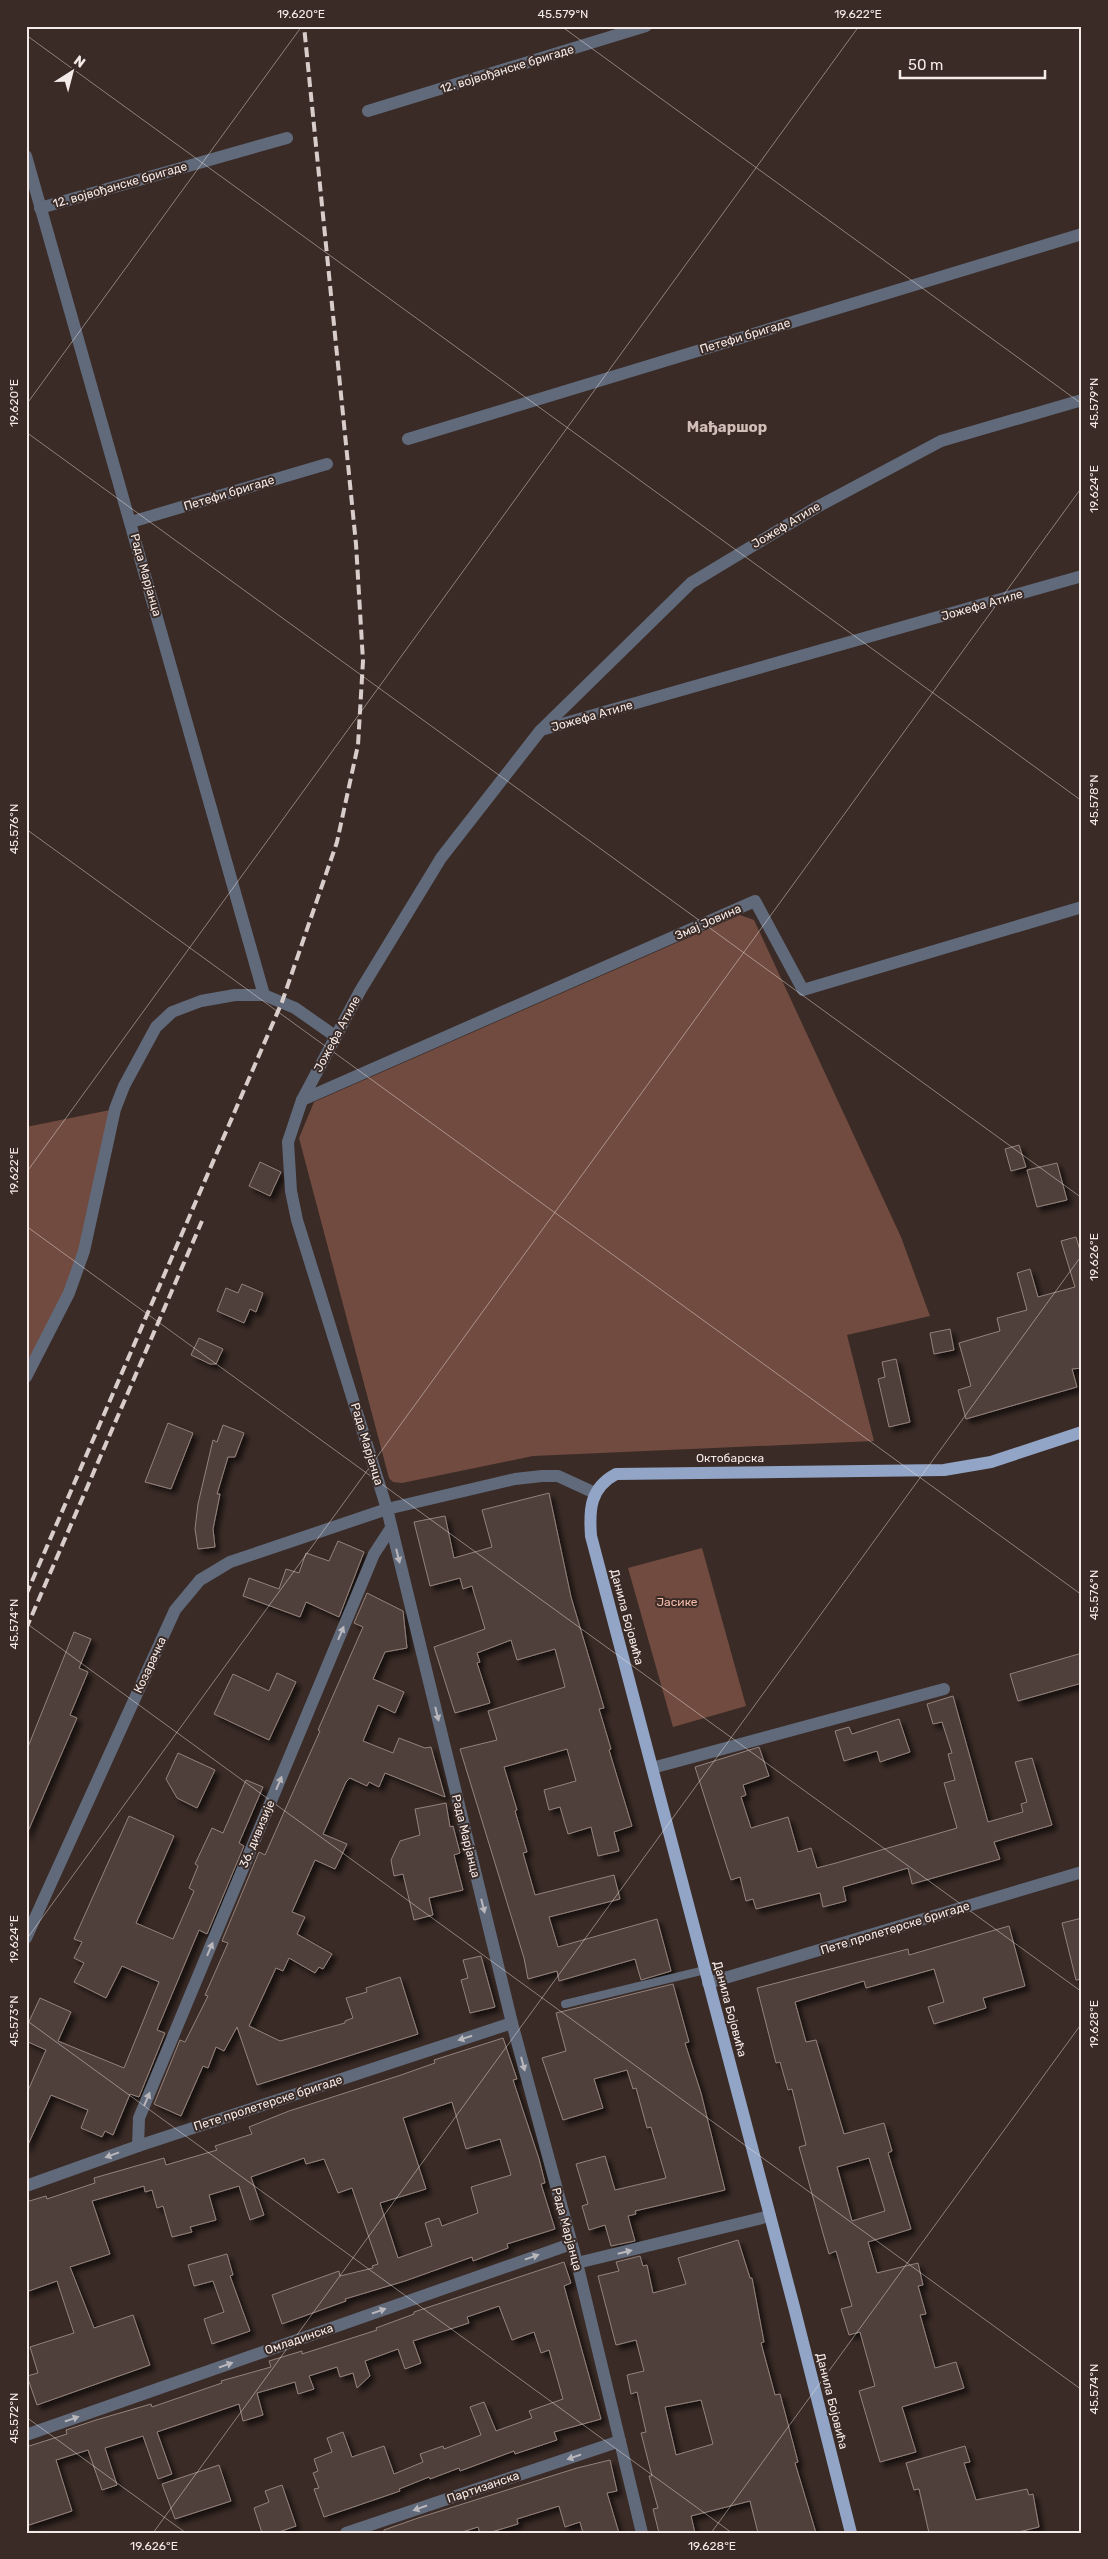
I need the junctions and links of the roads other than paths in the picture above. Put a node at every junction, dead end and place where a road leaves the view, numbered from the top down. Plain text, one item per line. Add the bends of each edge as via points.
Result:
1 (646, 26) edge
2 (368, 111) dead end
3 (287, 138) dead end
4 (26, 156) edge
5 (40, 208) junction
6 (1082, 234) edge
7 (1082, 400) edge
8 (408, 439) dead end
9 (327, 464) dead end
10 (131, 522) junction
11 (1082, 576) edge
12 (540, 731) junction
13 (1082, 907) edge
14 (264, 995) junction
15 (335, 1036) junction
16 (302, 1100) junction
17 (288, 1142) joint
18 (26, 1377) edge
19 (1082, 1432) edge
20 (595, 1493) junction
21 (387, 1509) junction
22 (391, 1528) junction
23 (944, 1689) dead end
24 (652, 1768) junction
25 (1082, 1872) edge
26 (26, 1938) edge
27 (705, 1970) junction
28 (708, 1983) junction
29 (564, 2004) dead end
30 (512, 2023) junction
31 (138, 2146) junction
32 (26, 2186) edge
33 (770, 2216) junction
34 (571, 2244) junction
35 (577, 2263) junction
36 (26, 2435) edge
37 (620, 2441) junction
38 (346, 2533) edge
39 (642, 2533) edge
40 (851, 2533) edge

1 - 2 street, 12. војвођанске бригаде
3 - 5 street, 12. војвођанске бригаде
4 - 5 street, Рада Марјанца
5 - 10 street, Рада Марјанца
6 - 8 street, Петефи бригаде
7 - 12 street, Јожеф Атиле via 941,440 817,507 708,572 691,583
9 - 10 street, Петефи бригаде
10 - 14 street, Рада Марјанца
11 - 12 street, Јожефа Атиле
12 - 15 street, Јожефа Атиле via 441,858
13 - 16 street, Змај Јовина via 803,990 755,901
14 - 15 street via 295,1008
14 - 18 street via 235,995 185,1006 166,1017 147,1040 115,1109 84,1251 69,1293
15 - 16 street, Јожефа Атиле
16 - 17 street, Јожефа Атиле
17 - 21 street, Рада Марјанца via 291,1190 297,1220
19 - 20 main road, Октобарска via 991,1462 944,1470 633,1472 616,1474 602,1483
20 - 21 street via 558,1476 542,1476 515,1479
20 - 24 main road, Данила Бојовића via 590,1505 591,1536
21 - 22 street, Рада Марјанца
21 - 26 street, Козарачка via 230,1562 200,1580 188,1594 175,1610
22 -> 30 street, Рада Марјанца
31 -> 22 street, 36. дивизије via 139,2118 374,1554
23 - 24 street
24 - 27 main road, Данила Бојовића
25 - 28 street, Пете пролетерске бригаде
27 - 28 main road, Данила Бојовића
27 - 29 lane
28 - 33 main road, Данила Бојовића
30 -> 31 street, Пете пролетерске бригаде
30 -> 34 street, Рада Марјанца
31 -> 32 street, Пете пролетерске бригаде
35 -> 33 street
33 - 40 main road, Данила Бојовића
34 - 35 street, Рада Марјанца
36 -> 34 street, Омладинска
35 - 37 street, Рада Марјанца
37 -> 38 street, Партизанска
37 - 39 street, Рада Марјанца

